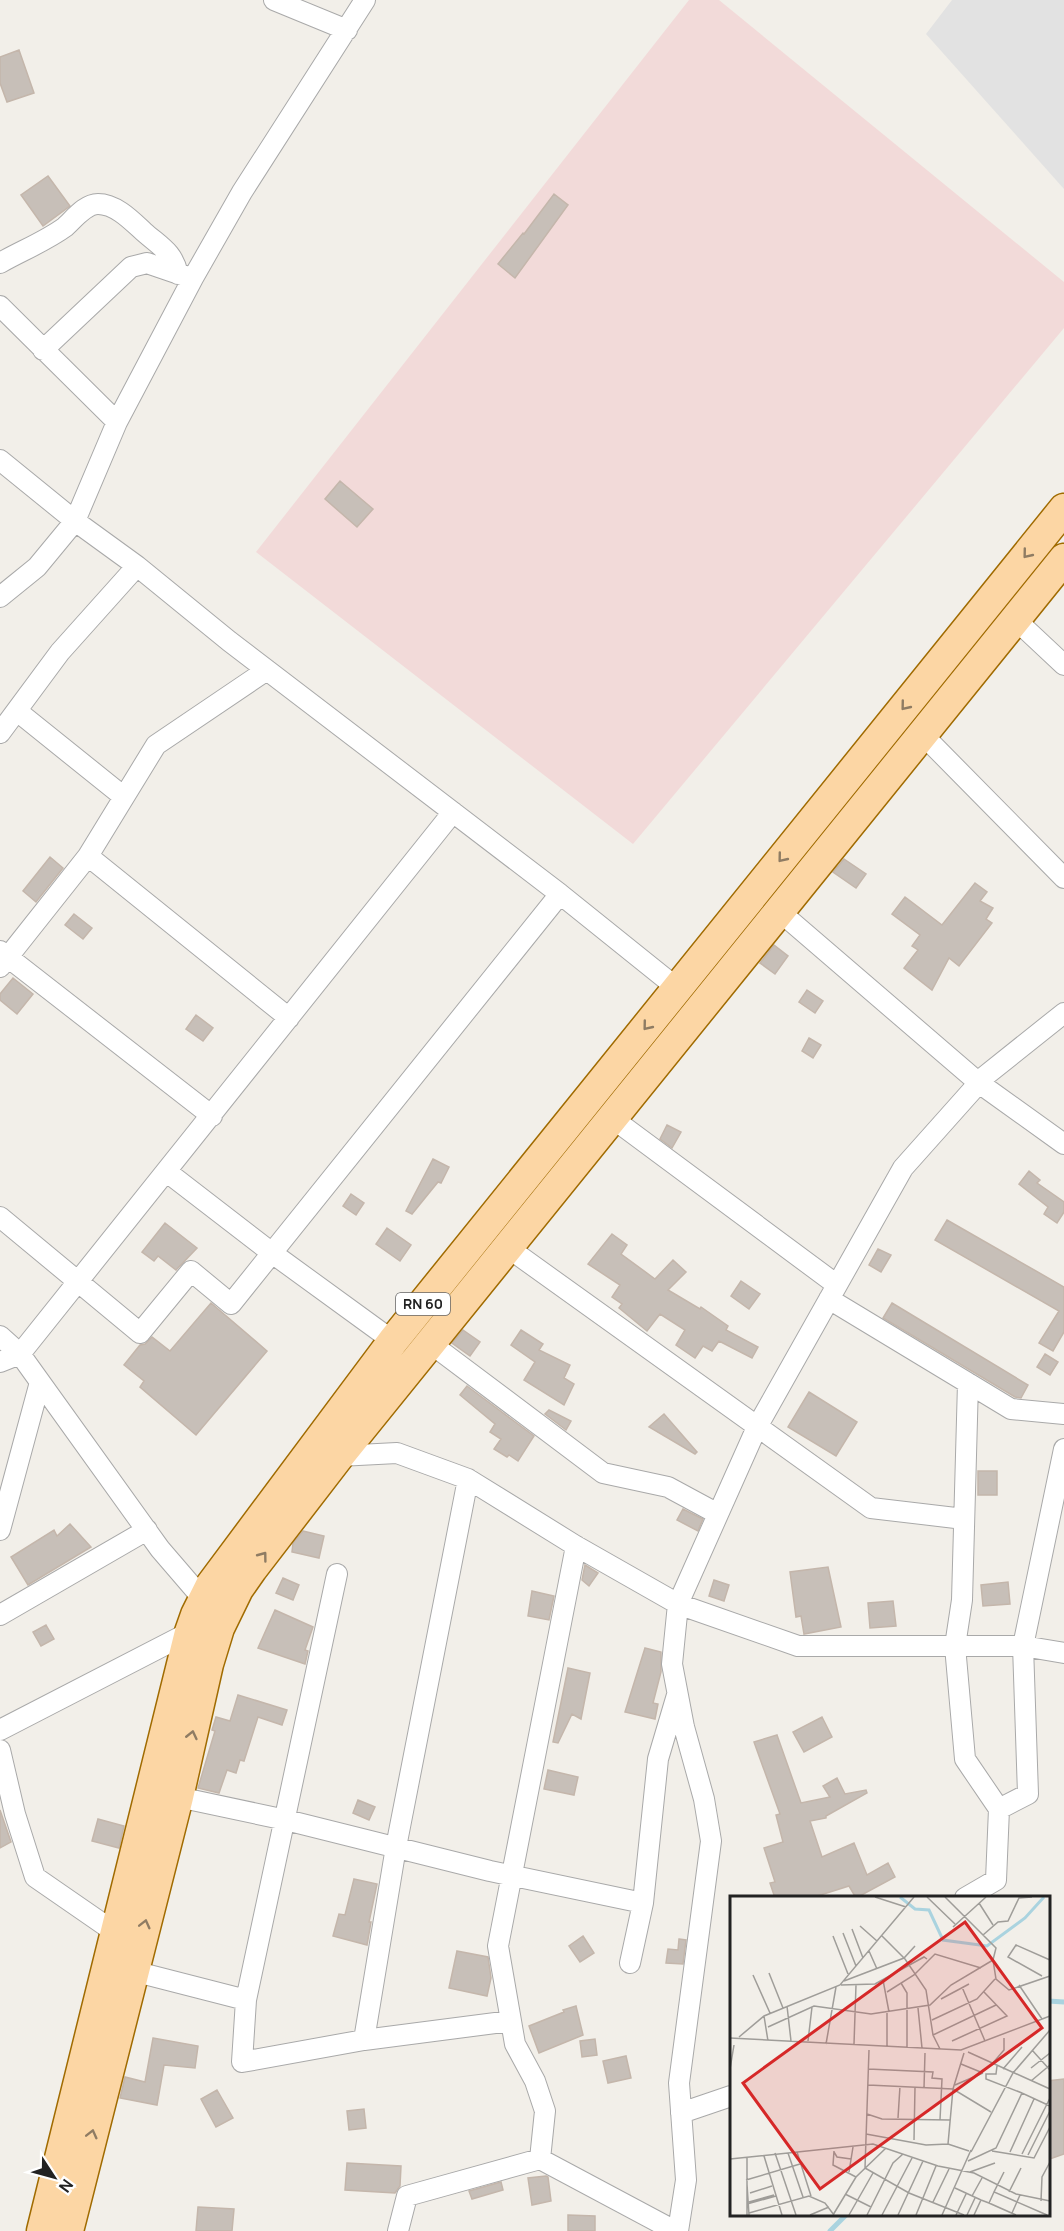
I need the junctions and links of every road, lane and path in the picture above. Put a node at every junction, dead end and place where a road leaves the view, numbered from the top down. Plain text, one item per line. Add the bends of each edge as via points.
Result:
1 (274, 0) edge
2 (365, 0) edge
3 (347, 30) junction
4 (0, 263) edge
5 (186, 276) junction
6 (0, 306) edge
7 (43, 350) junction
8 (117, 422) junction
9 (0, 460) edge
10 (1064, 509) edge
11 (75, 520) junction
12 (1064, 559) edge
13 (137, 566) junction
14 (0, 597) edge
15 (1016, 620) junction
16 (1064, 665) edge
17 (267, 670) junction
18 (17, 711) junction
19 (0, 733) edge
20 (922, 734) junction
21 (124, 797) junction
22 (453, 812) junction
23 (87, 856) junction
24 (1064, 878) edge
25 (560, 894) junction
26 (779, 911) junction
27 (3, 958) edge
28 (677, 988) junction
29 (1064, 1013) edge
30 (289, 1018) junction
31 (979, 1083) junction
32 (212, 1116) junction
33 (612, 1118) junction
34 (1064, 1144) edge
35 (166, 1172) junction
36 (0, 1217) edge
37 (507, 1247) junction
38 (272, 1253) junction
39 (78, 1281) junction
40 (833, 1292) junction
41 (0, 1336) edge
42 (393, 1341) junction
43 (430, 1343) junction
44 (20, 1354) junction
45 (0, 1362) edge
46 (40, 1382) junction
47 (968, 1383) junction
48 (1064, 1414) edge
49 (758, 1427) junction
50 (1064, 1449) edge
51 (339, 1456) junction
52 (468, 1479) junction
53 (718, 1514) junction
54 (964, 1519) junction
55 (0, 1530) edge
56 (147, 1530) junction
57 (576, 1546) junction
58 (337, 1574) dead end
59 (203, 1599) junction
60 (678, 1604) junction
61 (0, 1614) edge
62 (190, 1632) junction
63 (955, 1646) junction
64 (1023, 1646) junction
65 (1064, 1653) edge
66 (677, 1693) junction
67 (0, 1730) edge
68 (0, 1750) edge
69 (178, 1797) junction
70 (999, 1809) junction
71 (286, 1820) junction
72 (396, 1847) junction
73 (513, 1876) junction
74 (968, 1896) edge
75 (643, 1903) junction
76 (116, 1933) junction
77 (630, 1963) dead end
78 (133, 1971) junction
79 (246, 2000) junction
80 (511, 2021) junction
81 (364, 2040) junction
82 (730, 2096) edge
83 (681, 2113) junction
84 (540, 2159) junction
85 (42, 2231) edge
86 (68, 2231) edge
87 (398, 2231) edge
88 (676, 2231) edge

1 - 3 street
2 - 3 street
3 - 5 street
4 - 5 street via 63,228 96,204 125,215 175,260
5 - 7 street via 147,263 131,267
5 - 8 street
6 - 7 street
7 - 8 street
8 - 11 street
9 - 11 street
10 -> 28 main road, RN 60
11 - 13 street
11 - 14 street via 37,567
12 - 15 main road, RN 60
13 - 17 street
13 - 18 street via 60,652
15 - 16 street
15 - 20 main road, RN 60
17 - 21 street via 156,745
17 - 22 street
18 - 19 street
18 - 21 street
20 - 24 street
20 - 26 main road, RN 60
21 - 23 street
22 - 25 street
22 - 30 street
23 - 27 street
23 - 30 street
25 - 28 street
25 - 38 street
26 - 31 street
26 - 33 main road, RN 60
27 - 32 street
28 -> 42 main road, RN 60
29 - 31 street
30 - 32 street
31 - 34 street
31 - 40 street via 903,1168
32 - 35 street
33 - 37 main road, RN 60
33 - 40 street
35 - 38 street
35 - 39 street
36 - 39 street
37 - 43 main road, RN 60
37 - 49 street
38 - 39 street via 231,1304 191,1271 140,1333
38 - 42 street
39 - 44 street
40 - 47 street
40 - 49 street
41 - 44 street
42 - 59 main road, RN 60
43 - 51 main road, RN 60
43 - 53 street via 603,1473 668,1487
44 - 45 street
44 - 46 street
46 - 55 street
46 - 56 street
47 - 48 street via 1011,1409
47 - 54 street
49 - 53 street
49 - 54 street via 871,1508
50 - 64 street
51 - 52 street via 397,1453
69 -> 51 main road, RN 60 via 208,1664 226,1611 252,1569
52 - 57 street
52 - 72 street
53 - 60 street
54 - 63 street via 962,1599
56 - 59 street
56 - 61 street
57 - 60 street
57 - 73 street
58 - 71 street
59 - 62 main road, RN 60
60 - 63 street via 798,1646
60 - 66 street via 672,1664
62 - 67 street
62 - 76 main road, RN 60
63 - 64 street
63 - 70 street via 965,1759
64 - 65 street
64 - 70 street via 1028,1794
66 - 75 street via 658,1759
66 - 83 street via 711,1841 679,2083
68 - 76 street via 35,1877
69 - 71 street
78 -> 69 main road, RN 60
70 - 74 street via 996,1880
71 - 72 street
71 - 79 street
72 - 73 street
72 - 81 street
73 - 75 street
73 - 80 street via 498,1946
75 - 77 street
76 - 85 main road, RN 60
78 - 79 street
86 -> 78 main road, RN 60
79 - 81 street via 242,2062
80 - 81 street
80 - 84 street via 515,2044 545,2110
82 - 83 street
83 - 88 street via 686,2180
84 - 87 street via 407,2196
84 - 88 street

